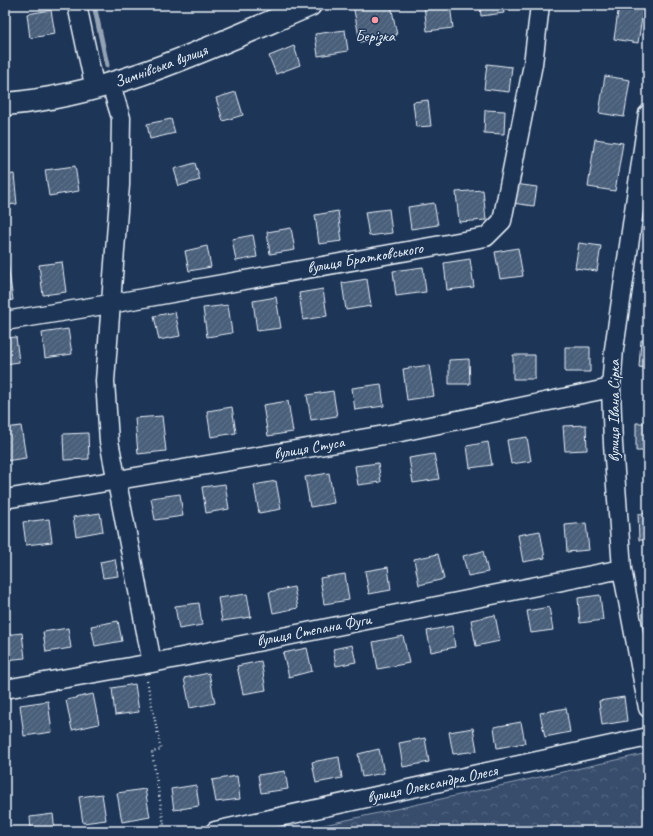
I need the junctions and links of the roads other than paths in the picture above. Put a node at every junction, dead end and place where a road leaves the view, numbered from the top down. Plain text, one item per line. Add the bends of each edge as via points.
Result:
1 (77, 5) edge
2 (310, 5) edge
3 (540, 5) edge
4 (103, 87) junction
5 (5, 104) edge
6 (648, 114) edge
7 (110, 304) junction
8 (5, 320) edge
9 (611, 388) junction
10 (117, 481) junction
11 (5, 499) edge
12 (622, 569) junction
13 (148, 663) junction
14 (5, 689) edge
15 (648, 708) edge
16 (648, 737) edge
17 (215, 831) edge

1 - 4 street
2 - 4 main road, Зимнівська вулиця via 166,67
3 - 7 street, вулиця Братковського via 533,64 502,222 486,237
4 - 5 main road, Зимнівська вулиця via 36,102
4 - 7 street via 121,118 120,185
6 - 9 street, вулиця Івана Сірка via 614,349
7 - 8 street, вулиця Братковського
7 - 10 street via 105,381 109,440
9 - 10 street, вулиця Стуса via 396,433
9 - 12 street, вулиця Івана Сірка
10 - 11 street, вулиця Стуса
10 - 13 street
12 - 13 street, вулиця Степана Фуги
12 - 15 street, вулиця Івана Сірка
13 - 14 street, вулиця Степана Фуги
16 - 17 street, вулиця Олександра Олеся

